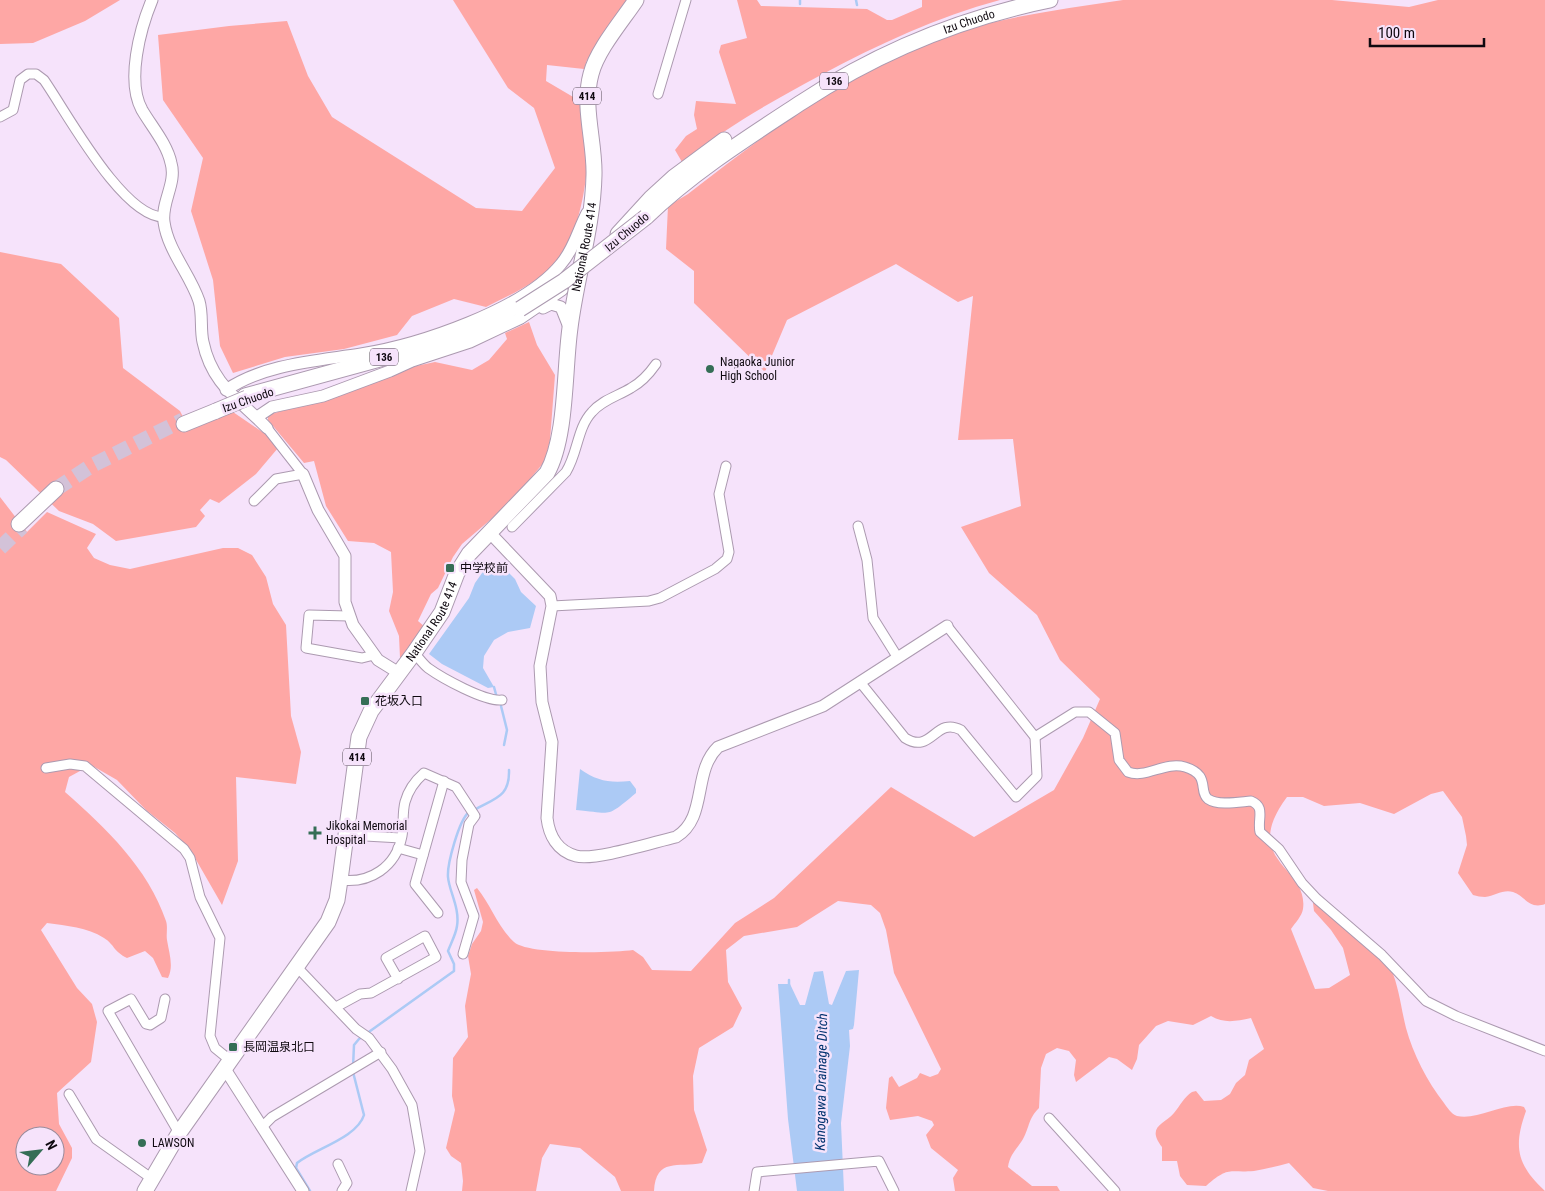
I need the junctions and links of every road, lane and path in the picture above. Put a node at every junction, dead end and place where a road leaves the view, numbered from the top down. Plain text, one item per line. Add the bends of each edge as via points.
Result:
1 (152, 0) edge
2 (636, 0) edge
3 (686, 0) edge
4 (1030, 0) edge
5 (1050, 0) edge
6 (658, 94) dead end
7 (802, 98) junction
8 (0, 117) edge
9 (592, 204) junction
10 (164, 217) junction
11 (588, 228) junction
12 (602, 247) junction
13 (579, 269) junction
14 (519, 308) junction
15 (570, 329) junction
16 (362, 354) junction
17 (412, 361) junction
18 (656, 364) dead end
19 (303, 382) junction
20 (226, 390) junction
21 (248, 396) junction
22 (257, 417) junction
23 (183, 422) tunnel mouth
24 (268, 428) joint
25 (726, 466) dead end
26 (303, 474) junction
27 (57, 491) tunnel mouth
28 (254, 501) dead end
29 (20, 525) tunnel mouth
30 (858, 526) dead end
31 (512, 527) dead end
32 (490, 533) junction
33 (552, 606) junction
34 (349, 616) junction
35 (947, 626) joint
36 (414, 653) junction
37 (374, 655) junction
38 (898, 658) junction
39 (398, 673) junction
40 (860, 682) junction
41 (502, 700) dead end
42 (1035, 737) junction
43 (46, 768) dead end
44 (444, 781) junction
45 (347, 835) junction
46 (401, 838) junction
47 (398, 848) junction
48 (423, 855) junction
49 (340, 880) junction
50 (438, 913) dead end
51 (463, 954) dead end
52 (296, 966) junction
53 (398, 978) junction
54 (165, 999) dead end
55 (336, 1007) junction
56 (1545, 1051) edge
57 (380, 1052) junction
58 (228, 1065) junction
59 (69, 1094) dead end
60 (1049, 1118) dead end
61 (262, 1127) junction
62 (179, 1133) junction
63 (338, 1164) dead end
64 (148, 1185) edge
65 (303, 1191) edge
66 (342, 1191) edge
67 (411, 1191) edge
68 (754, 1191) edge
69 (894, 1191) edge
70 (1115, 1191) edge

1 - 10 street via 135,79 138,100 171,161 172,182
2 - 9 highway, National Route 414 / 414 via 599,55 588,83 594,156
3 - 6 street
4 - 7 highway, Izu Chuodo / 136 via 904,40 860,61
5 - 7 highway, Izu Chuodo / 136 via 974,20 906,44
7 - 12 highway via 765,114 696,159
7 - 13 highway via 651,224
7 - 14 highway, Izu Chuodo / 136, bridge via 708,164 564,281
8 - 10 street via 13,110 20,80 28,74 36,74 44,80 117,188 146,214
9 - 11 highway, National Route 414 / 414
9 - 14 street via 568,255
10 - 20 street via 170,243 199,301 205,351 212,370
11 - 12 highway via 595,242
11 - 13 highway, National Route 414 / 414
12 - 13 highway
13 - 14 street
13 - 14 street via 532,292
13 - 15 highway, National Route 414 / 414
14 - 15 street via 554,304 565,312
14 - 16 street via 426,338
14 - 17 street via 470,342
14 - 19 highway, Izu Chuodo / 136 via 456,340
14 - 21 highway, Izu Chuodo / 136 via 431,345
15 - 32 highway, National Route 414 / 414 via 560,437 555,457 547,473
16 - 20 street via 279,369
16 - 21 highway via 267,384
17 - 19 highway
17 - 22 street via 323,396 266,409
18 - 31 street via 644,380 590,414 573,462
19 - 21 highway, Izu Chuodo / 136
20 - 22 street
21 - 23 highway, Izu Chuodo / 136, bridge
22 - 24 street
24 - 26 street
25 - 33 street via 719,494 729,552 723,564 649,601
26 - 28 street via 276,479
26 - 34 street via 318,510 345,556 345,602
27 - 29 highway
30 - 38 street via 871,583 873,618
32 - 33 street via 546,590
32 - 36 highway, National Route 414 / 414 via 469,554 457,573 442,612
33 - 40 street via 540,666 542,702 552,742 547,818 556,843 576,856 598,855 676,837 694,818 707,761 718,747 823,706
34 - 37 street
34 - 37 street via 309,614 306,648 362,658
35 - 38 street
35 - 42 street
36 - 39 highway, National Route 414 / 414
36 - 41 street via 428,668 493,701
37 - 39 street
38 - 40 street
39 - 45 highway, National Route 414 / 414 via 371,711 359,737
40 - 42 street via 904,738 910,741 927,740 945,726 961,730 1016,797 1037,776
42 - 56 street via 1075,712 1089,712 1115,733 1119,760 1128,772 1136,774 1167,765 1185,767 1203,780 1205,795 1210,800 1255,802 1260,809 1260,832 1278,849 1302,883 1382,955 1426,1001
43 - 58 street via 70,764 85,766 184,849 190,858 200,898 220,938 210,1036
44 - 46 street via 424,773 410,790 405,801
44 - 48 street
44 - 51 street via 460,790 476,816 469,824 462,860 461,882 474,916
45 - 46 street
45 - 49 highway, National Route 414 / 414
46 - 47 street
47 - 48 street
47 - 49 street via 386,867 372,876 353,882
48 - 50 street via 415,884
49 - 52 highway, National Route 414 / 414 via 337,900 328,922
52 - 55 street
52 - 58 highway, National Route 414 / 414
53 - 53 street via 386,958 425,936 436,957
53 - 55 street
54 - 62 street via 162,1018 150,1025 146,1024 131,999 108,1011
55 - 57 street
57 - 61 street via 272,1117
57 - 67 street via 412,1105 420,1150
58 - 61 street
58 - 62 highway, National Route 414 / 414
59 - 64 street via 96,1139
60 - 70 street
61 - 65 street
62 - 64 highway, National Route 414 / 414
63 - 66 street via 347,1183
68 - 69 street via 757,1172 879,1161

